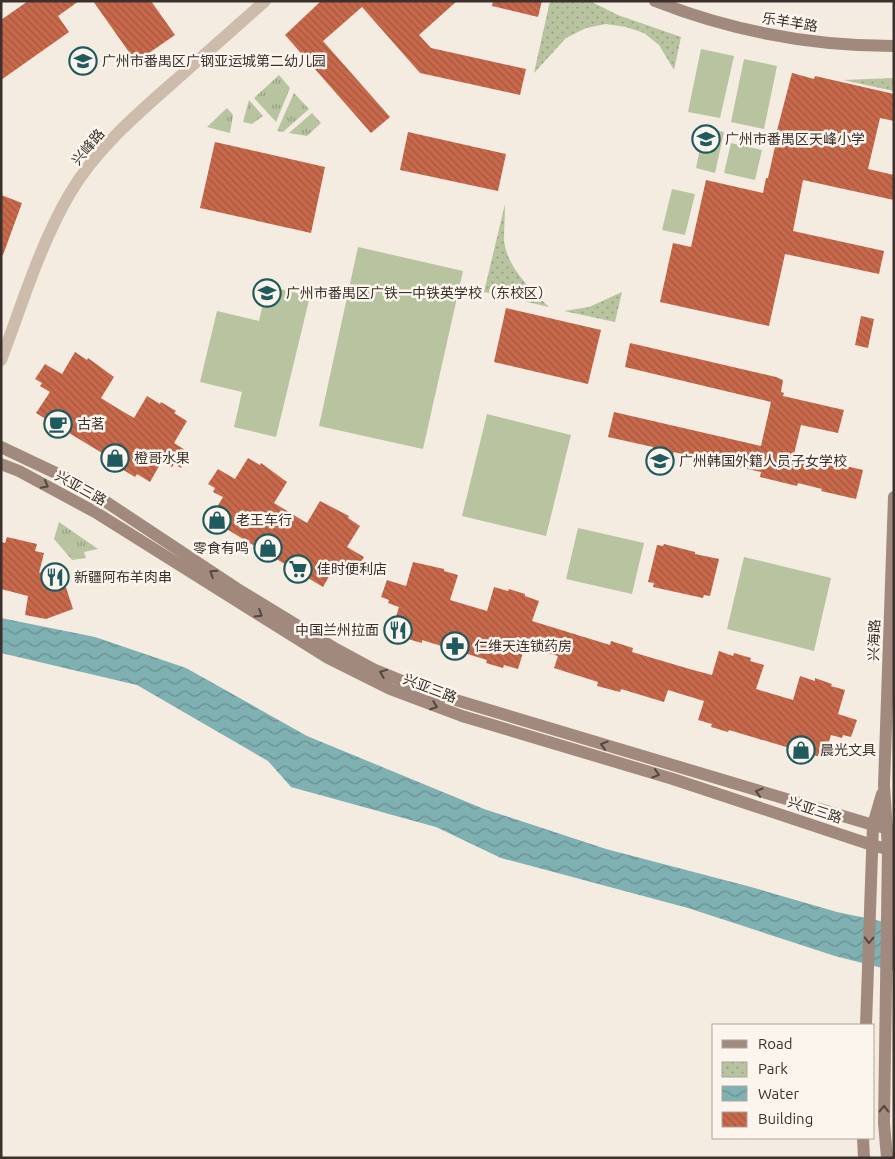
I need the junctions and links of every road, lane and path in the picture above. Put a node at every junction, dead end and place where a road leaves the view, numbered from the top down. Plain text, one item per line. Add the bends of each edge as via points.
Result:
1 (265, 1) edge
2 (655, 1) edge
3 (894, 46) edge
4 (1, 360) edge
5 (1, 447) edge
6 (1, 464) edge
7 (894, 497) edge
8 (893, 541) edge
9 (884, 785) junction
10 (873, 825) junction
11 (891, 829) edge
12 (872, 845) junction
13 (891, 850) edge
14 (866, 1024) edge
15 (863, 1139) edge
16 (864, 1158) edge
17 (887, 1158) edge

1 - 4 street, 兴峰路 via 135,116 75,187 42,250
2 - 3 street, 乐羊羊路 via 739,29 812,41
10 -> 5 street, 兴亚三路 via 430,692 373,669 236,588 79,484
6 -> 12 street, 兴亚三路 via 95,512 328,658 390,689 462,716 673,779
7 - 8 street, 兴海路
8 - 9 street, 兴海路
9 - 10 street
9 - 11 street
10 - 11 street, 兴亚三路
10 - 12 street
11 - 13 street
12 - 13 street, 兴亚三路
12 -> 14 street
17 -> 13 street via 884,1123
15 - 16 street

